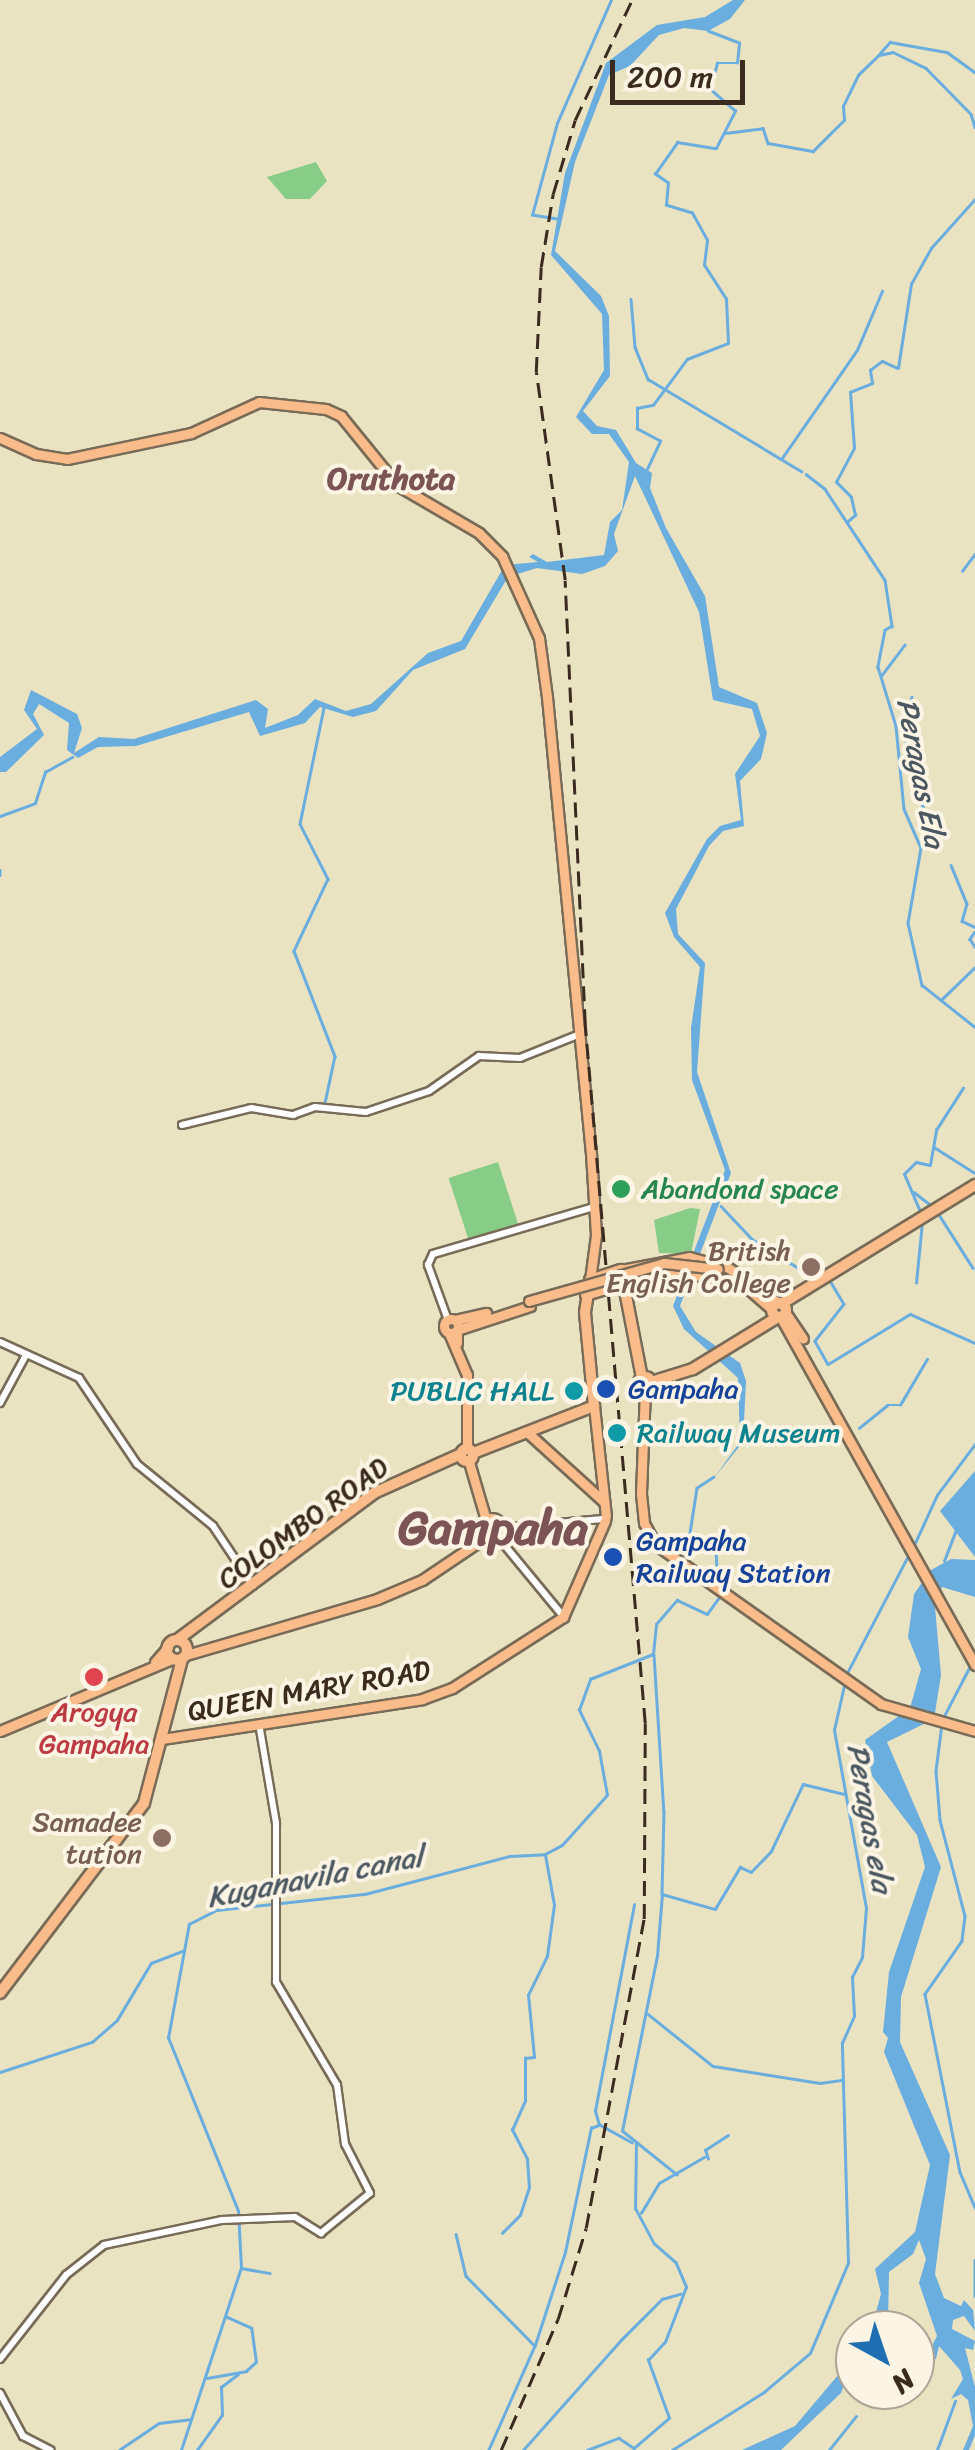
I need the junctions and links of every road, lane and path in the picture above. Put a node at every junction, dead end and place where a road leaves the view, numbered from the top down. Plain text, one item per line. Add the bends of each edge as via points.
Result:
1 (0, 438) edge
2 (580, 1034) junction
3 (182, 1125) dead end
4 (975, 1185) edge
5 (594, 1207) junction
6 (621, 1270) junction
7 (718, 1271) junction
8 (590, 1280) junction
9 (739, 1282) junction
10 (752, 1282) junction
11 (624, 1284) junction
12 (586, 1295) junction
13 (779, 1310) junction
14 (452, 1326) junction
15 (0, 1342) edge
16 (26, 1355) junction
17 (646, 1383) junction
18 (0, 1403) edge
19 (594, 1406) junction
20 (528, 1433) junction
21 (467, 1456) junction
22 (605, 1502) junction
23 (604, 1519) junction
24 (490, 1530) junction
25 (255, 1588) junction
26 (564, 1618) junction
27 (182, 1650) junction
28 (971, 1652) edge
29 (975, 1665) edge
30 (259, 1724) junction
31 (0, 1731) edge
32 (975, 1731) edge
33 (162, 1739) junction
34 (0, 1993) edge
35 (0, 2359) edge
36 (0, 2392) edge
37 (51, 2450) edge

1 - 2 main road via 66,459 191,433 260,402 331,410 397,485 480,534 506,562 539,638
2 - 3 street via 520,1058 496,1054 463,1062 429,1090 366,1112 315,1107 293,1116 251,1108
2 - 5 main road
4 - 13 highway
5 - 8 main road
5 - 14 street via 433,1254 428,1265
6 - 8 highway
6 - 10 main road via 689,1257
6 - 11 highway
7 - 9 main road
7 - 10 main road
7 - 14 main road, bridge via 664,1264
8 - 12 highway
9 - 11 main road, bridge via 684,1272
9 - 13 main road
10 - 13 main road
11 - 12 highway
11 - 17 highway
12 - 19 highway
13 - 17 highway via 712,1358
13 - 28 main road
14 - 21 main road via 467,1375
15 - 16 street
16 - 18 street
16 - 25 street via 79,1378 137,1464 213,1526
17 - 32 main road via 640,1473 646,1531 870,1697
19 - 20 highway, COLOMBO ROAD
19 - 22 main road
20 - 21 highway, COLOMBO ROAD
20 - 22 main road
21 - 24 main road via 475,1500
21 - 25 highway, COLOMBO ROAD via 361,1505
22 - 23 main road
23 - 24 street
23 - 26 main road via 597,1553
24 - 26 street
24 - 27 main road via 422,1580 378,1599
25 - 27 highway, COLOMBO ROAD
26 - 30 main road, QUEEN MARY ROAD via 442,1693
27 - 31 main road
27 - 33 highway
28 - 29 main road
30 - 33 main road, QUEEN MARY ROAD
30 - 35 street via 276,1823 276,1982 337,2084 345,2144 370,2190 321,2233 295,2217 232,2220 98,2248 66,2275
33 - 34 highway via 144,1804
36 - 37 street via 24,2436

